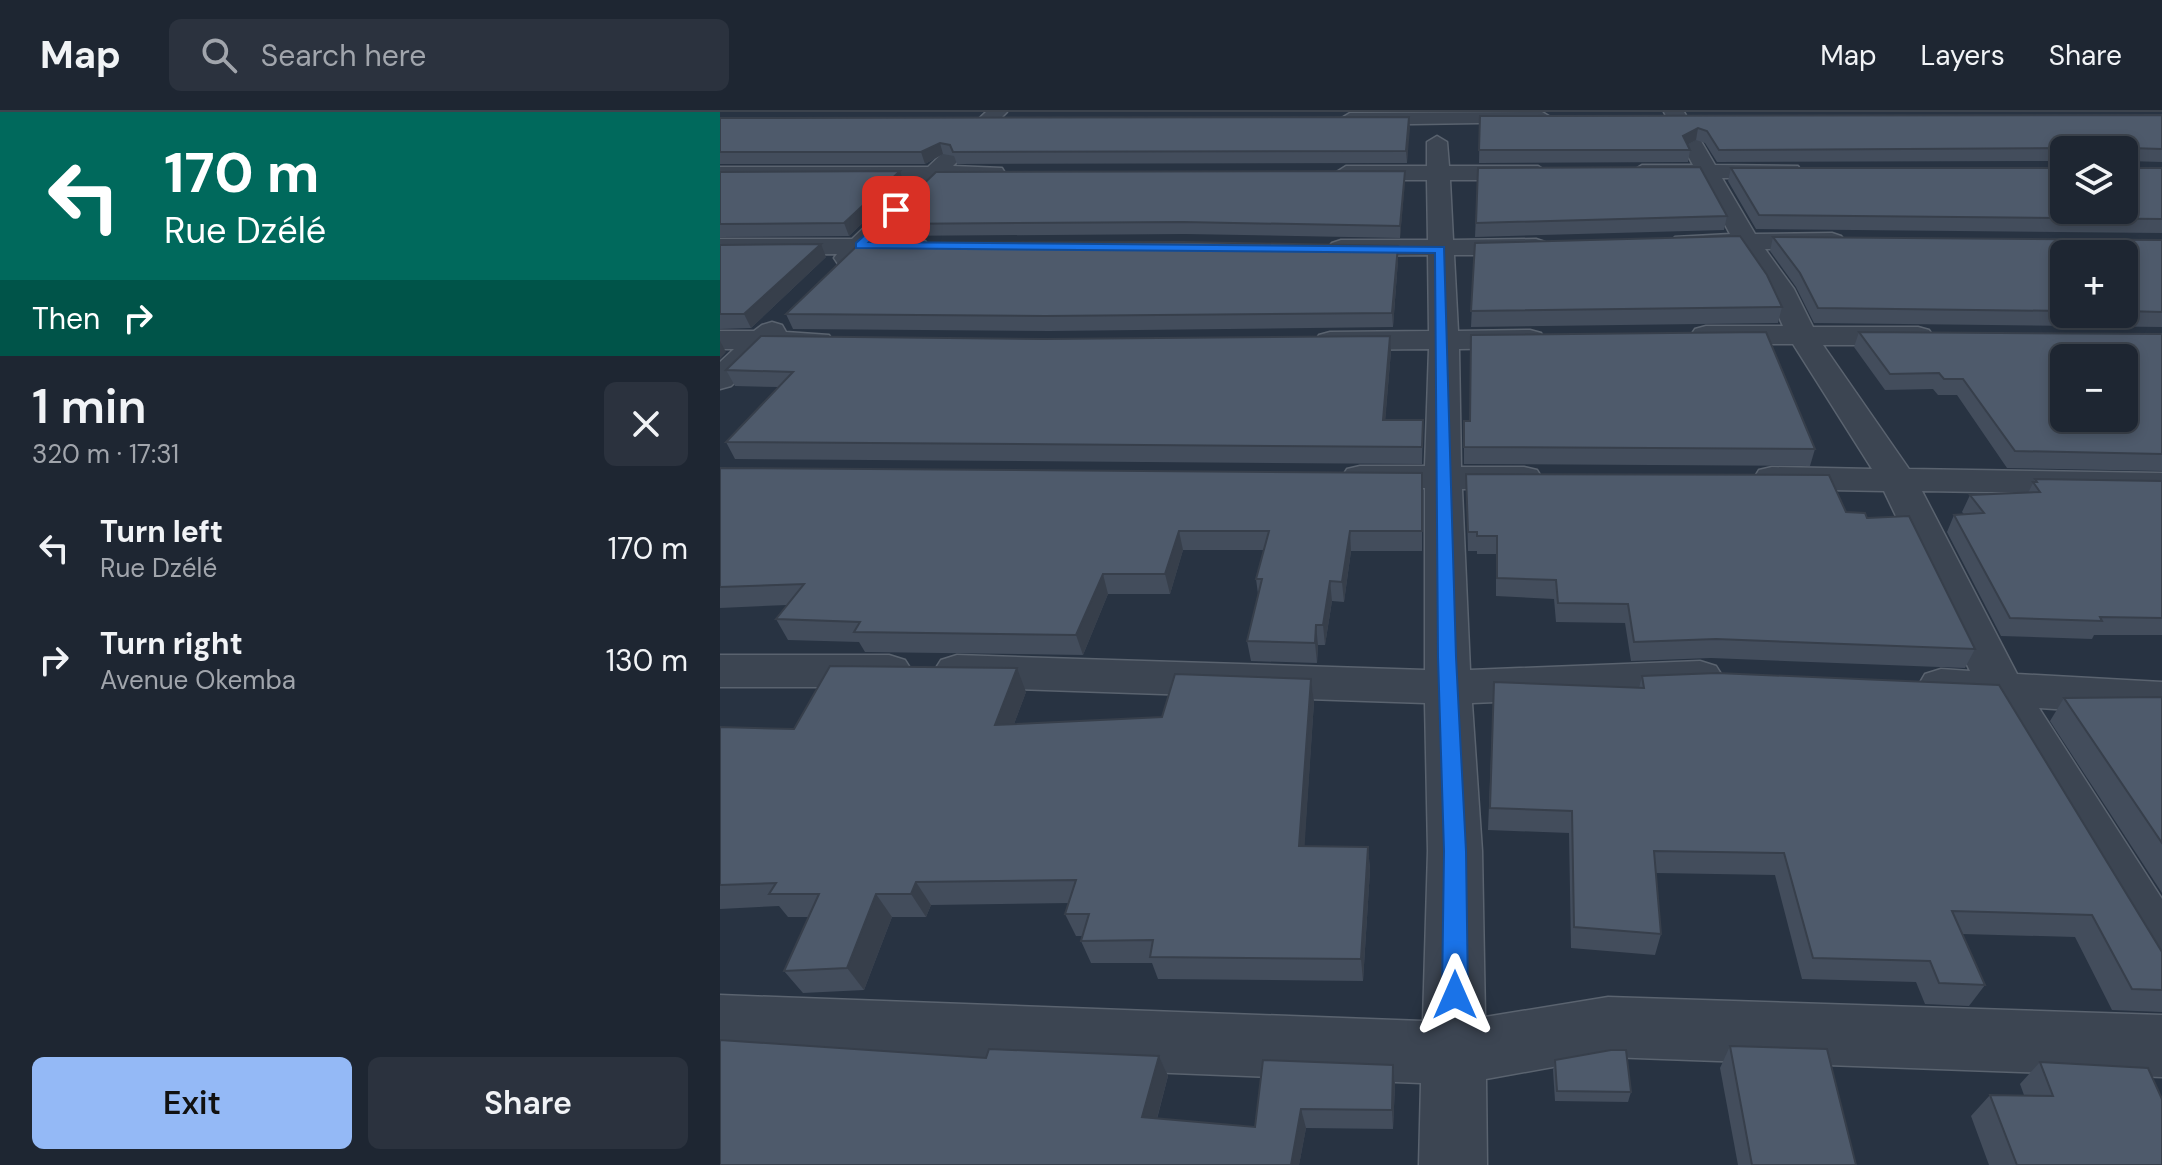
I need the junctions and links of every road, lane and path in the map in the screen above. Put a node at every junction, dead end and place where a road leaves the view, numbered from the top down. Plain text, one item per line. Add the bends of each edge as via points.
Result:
1 (1439, 116) edge
2 (1677, 116) edge
3 (1002, 117) edge
4 (1568, 118) edge
5 (960, 119) edge
6 (1336, 119) edge
7 (1817, 171) edge
8 (1562, 172) edge
9 (1621, 172) edge
10 (1709, 172) junction
11 (1011, 173) edge
12 (1327, 173) edge
13 (1436, 173) junction
14 (720, 174) edge
15 (931, 174) junction
16 (1746, 240) junction
17 (1858, 241) edge
18 (1655, 243) edge
19 (860, 246) junction
20 (937, 246) edge
21 (1563, 246) edge
22 (720, 247) edge
23 (1313, 247) edge
24 (1440, 249) junction
25 (827, 277) edge
26 (795, 309) edge
27 (1802, 335) junction
28 (1682, 336) edge
29 (1943, 336) edge
30 (1563, 338) edge
31 (720, 340) edge
32 (762, 340) junction
33 (842, 341) edge
34 (1302, 341) edge
35 (1444, 341) junction
36 (720, 379) edge
37 (1331, 477) edge
38 (1740, 477) edge
39 (1443, 478) junction
40 (1552, 478) edge
41 (1897, 479) junction
42 (2162, 484) edge
43 (720, 671) edge
44 (1741, 678) edge
45 (1895, 684) edge
46 (1448, 687) junction
47 (2002, 689) junction
48 (2162, 699) edge
49 (2162, 950) edge
50 (720, 1025) edge
51 (2162, 1046) edge
52 (1455, 1053) junction
53 (1453, 1165) edge

1 - 4 street
1 - 6 street
1 - 13 street
2 - 10 street
3 - 5 street
3 - 15 street
7 - 10 street
8 - 13 street
9 - 10 street
10 - 16 street
11 - 15 street
12 - 13 street
13 - 24 street
14 - 15 street
15 - 19 street
16 - 17 street
16 - 18 street
16 - 27 street via 1780,289
19 - 20 street
19 - 22 street
19 - 25 street
21 - 24 street
23 - 24 street
24 - 35 street
26 - 32 street
27 - 28 street
27 - 29 street
27 - 41 street
30 - 35 street
31 - 32 street
32 - 33 street
32 - 36 street
34 - 35 street
35 - 39 street
37 - 39 street
38 - 41 street
39 - 40 street
39 - 46 street
41 - 42 street
41 - 47 street
43 - 46 street via 970,671
44 - 46 street
45 - 47 street
46 - 52 street
47 - 48 street
47 - 49 street
50 - 52 street
51 - 52 street via 1608,1027
52 - 53 street

